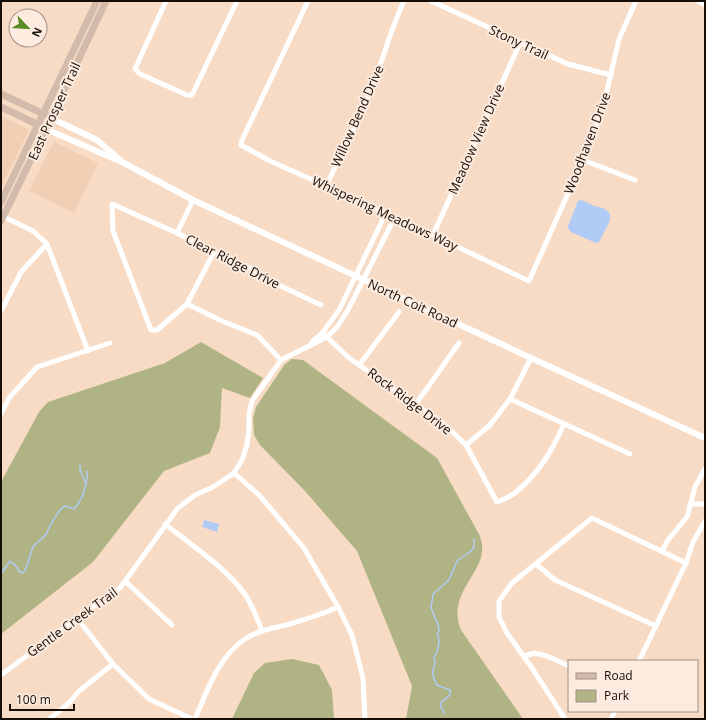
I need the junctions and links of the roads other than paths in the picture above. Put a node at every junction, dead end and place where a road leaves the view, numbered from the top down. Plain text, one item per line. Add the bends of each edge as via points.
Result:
1 (97, 1) edge
2 (106, 1) edge
3 (166, 1) edge
4 (237, 1) edge
5 (308, 1) edge
6 (404, 1) edge
7 (431, 1) edge
8 (636, 1) edge
9 (698, 1) edge
10 (705, 4) edge
11 (520, 43) junction
12 (611, 75) junction
13 (1, 94) edge
14 (1, 107) edge
15 (43, 114) junction
16 (51, 118) junction
17 (38, 125) junction
18 (46, 129) junction
19 (583, 160) junction
20 (124, 163) junction
21 (635, 180) dead end
22 (326, 186) junction
23 (193, 200) junction
24 (1, 202) edge
25 (386, 213) junction
26 (395, 217) junction
27 (2, 218) edge
28 (177, 232) junction
29 (433, 235) junction
30 (47, 244) junction
31 (214, 252) junction
32 (356, 276) junction
33 (364, 280) junction
34 (529, 281) joint
35 (187, 304) junction
36 (321, 305) dead end
37 (1, 311) edge
38 (399, 312) dead end
39 (323, 332) junction
40 (327, 337) junction
41 (110, 343) dead end
42 (459, 343) dead end
43 (306, 348) junction
44 (88, 351) junction
45 (531, 358) junction
46 (281, 360) junction
47 (360, 364) junction
48 (510, 399) junction
49 (3, 403) edge
50 (416, 404) junction
51 (1, 414) edge
52 (564, 424) junction
53 (705, 438) edge
54 (466, 445) junction
55 (630, 454) dead end
56 (705, 470) edge
57 (234, 473) junction
58 (690, 504) junction
59 (705, 504) edge
60 (705, 522) edge
61 (165, 524) junction
62 (662, 551) junction
63 (686, 563) junction
64 (536, 564) junction
65 (125, 581) junction
66 (338, 607) junction
67 (76, 618) junction
68 (172, 625) dead end
69 (656, 626) junction
70 (262, 631) junction
71 (524, 656) junction
72 (639, 660) edge
73 (113, 664) junction
74 (568, 666) edge
75 (1, 675) edge
76 (63, 709) junction
77 (50, 719) edge
78 (58, 719) edge
79 (193, 719) edge
80 (365, 719) edge
81 (565, 719) edge

1 - 15 main road, East Prosper Trail
2 - 16 main road, East Prosper Trail
3 - 4 street via 135,70 187,95 192,95
5 - 22 street, Whispering Meadows Way via 241,145
6 - 22 street, Willow Bend Drive via 390,33 376,79
7 - 11 street, Stony Trail
8 - 12 street, Woodhaven Drive via 619,39
9 - 10 street
11 - 12 street, Stony Trail via 568,64
11 - 29 street, Meadow View Drive
12 - 19 street, Woodhaven Drive via 603,108
13 - 15 main road, North Coit Road
14 - 17 main road, North Coit Road
15 - 16 main road, North Coit Road
15 - 17 main road, East Prosper Trail
16 - 18 main road, East Prosper Trail
16 - 20 street, North Coit Road via 97,140
17 - 18 main road, North Coit Road
17 - 24 main road, East Prosper Trail
18 - 20 street, North Coit Road
18 - 27 main road, East Prosper Trail
19 - 21 street
19 - 34 street, Woodhaven Drive
20 - 23 street, North Coit Road
22 - 25 street, Whispering Meadows Way
23 - 28 street, Clear Ridge Drive
23 - 32 street, North Coit Road
25 - 26 street, Whispering Meadows Way
25 - 32 street, Gentle Creek Trail
26 - 29 street, Whispering Meadows Way
26 - 33 street, Gentle Creek Trail
27 - 30 street via 33,231
28 - 31 street, Clear Ridge Drive
28 - 35 street via 112,204 113,231 151,330 157,330
29 - 34 street, Whispering Meadows Way
30 - 37 street via 21,272
30 - 44 street
31 - 35 street
31 - 36 street, Clear Ridge Drive
32 - 33 street, North Coit Road
32 - 39 street, Gentle Creek Trail via 339,310
33 - 40 street, Gentle Creek Trail via 348,310
33 - 45 street, North Coit Road
35 - 46 street via 257,335
38 - 47 street
39 - 40 street, Rock Ridge Drive
39 - 43 street, Gentle Creek Trail
40 - 43 street, Gentle Creek Trail
40 - 47 street, Rock Ridge Drive via 349,358
41 - 44 street
42 - 50 street
43 - 46 street, Gentle Creek Trail
44 - 49 street via 37,368
45 - 48 street
45 - 53 street, North Coit Road
46 - 57 street, Gentle Creek Trail via 252,401 247,445
47 - 50 street, Rock Ridge Drive
48 - 52 street
48 - 54 street via 490,425
49 - 51 street
50 - 54 street, Rock Ridge Drive via 443,423
52 - 54 street, Rock Ridge Drive via 554,447 543,463 515,493 497,502
52 - 55 street
56 - 58 street via 695,487
57 - 61 street, Gentle Creek Trail via 195,495 178,508
57 - 66 street via 260,496 304,548
58 - 59 street
58 - 62 street via 687,517
60 - 63 street via 693,542
61 - 65 street, Gentle Creek Trail
61 - 70 street via 236,582 253,608
62 - 63 street
62 - 64 street via 592,518
63 - 69 street
64 - 69 street via 555,580
64 - 71 street via 512,583 499,601 499,617
65 - 67 street, Gentle Creek Trail via 120,588
65 - 68 street
66 - 70 street via 318,616
66 - 80 street via 352,635 362,678
67 - 73 street
67 - 75 street, Gentle Creek Trail
69 - 72 street
70 - 79 street via 246,639 228,655
71 - 74 street via 535,653
71 - 81 street
73 - 76 street via 79,691
73 - 79 street via 149,699
76 - 77 street
76 - 78 street

